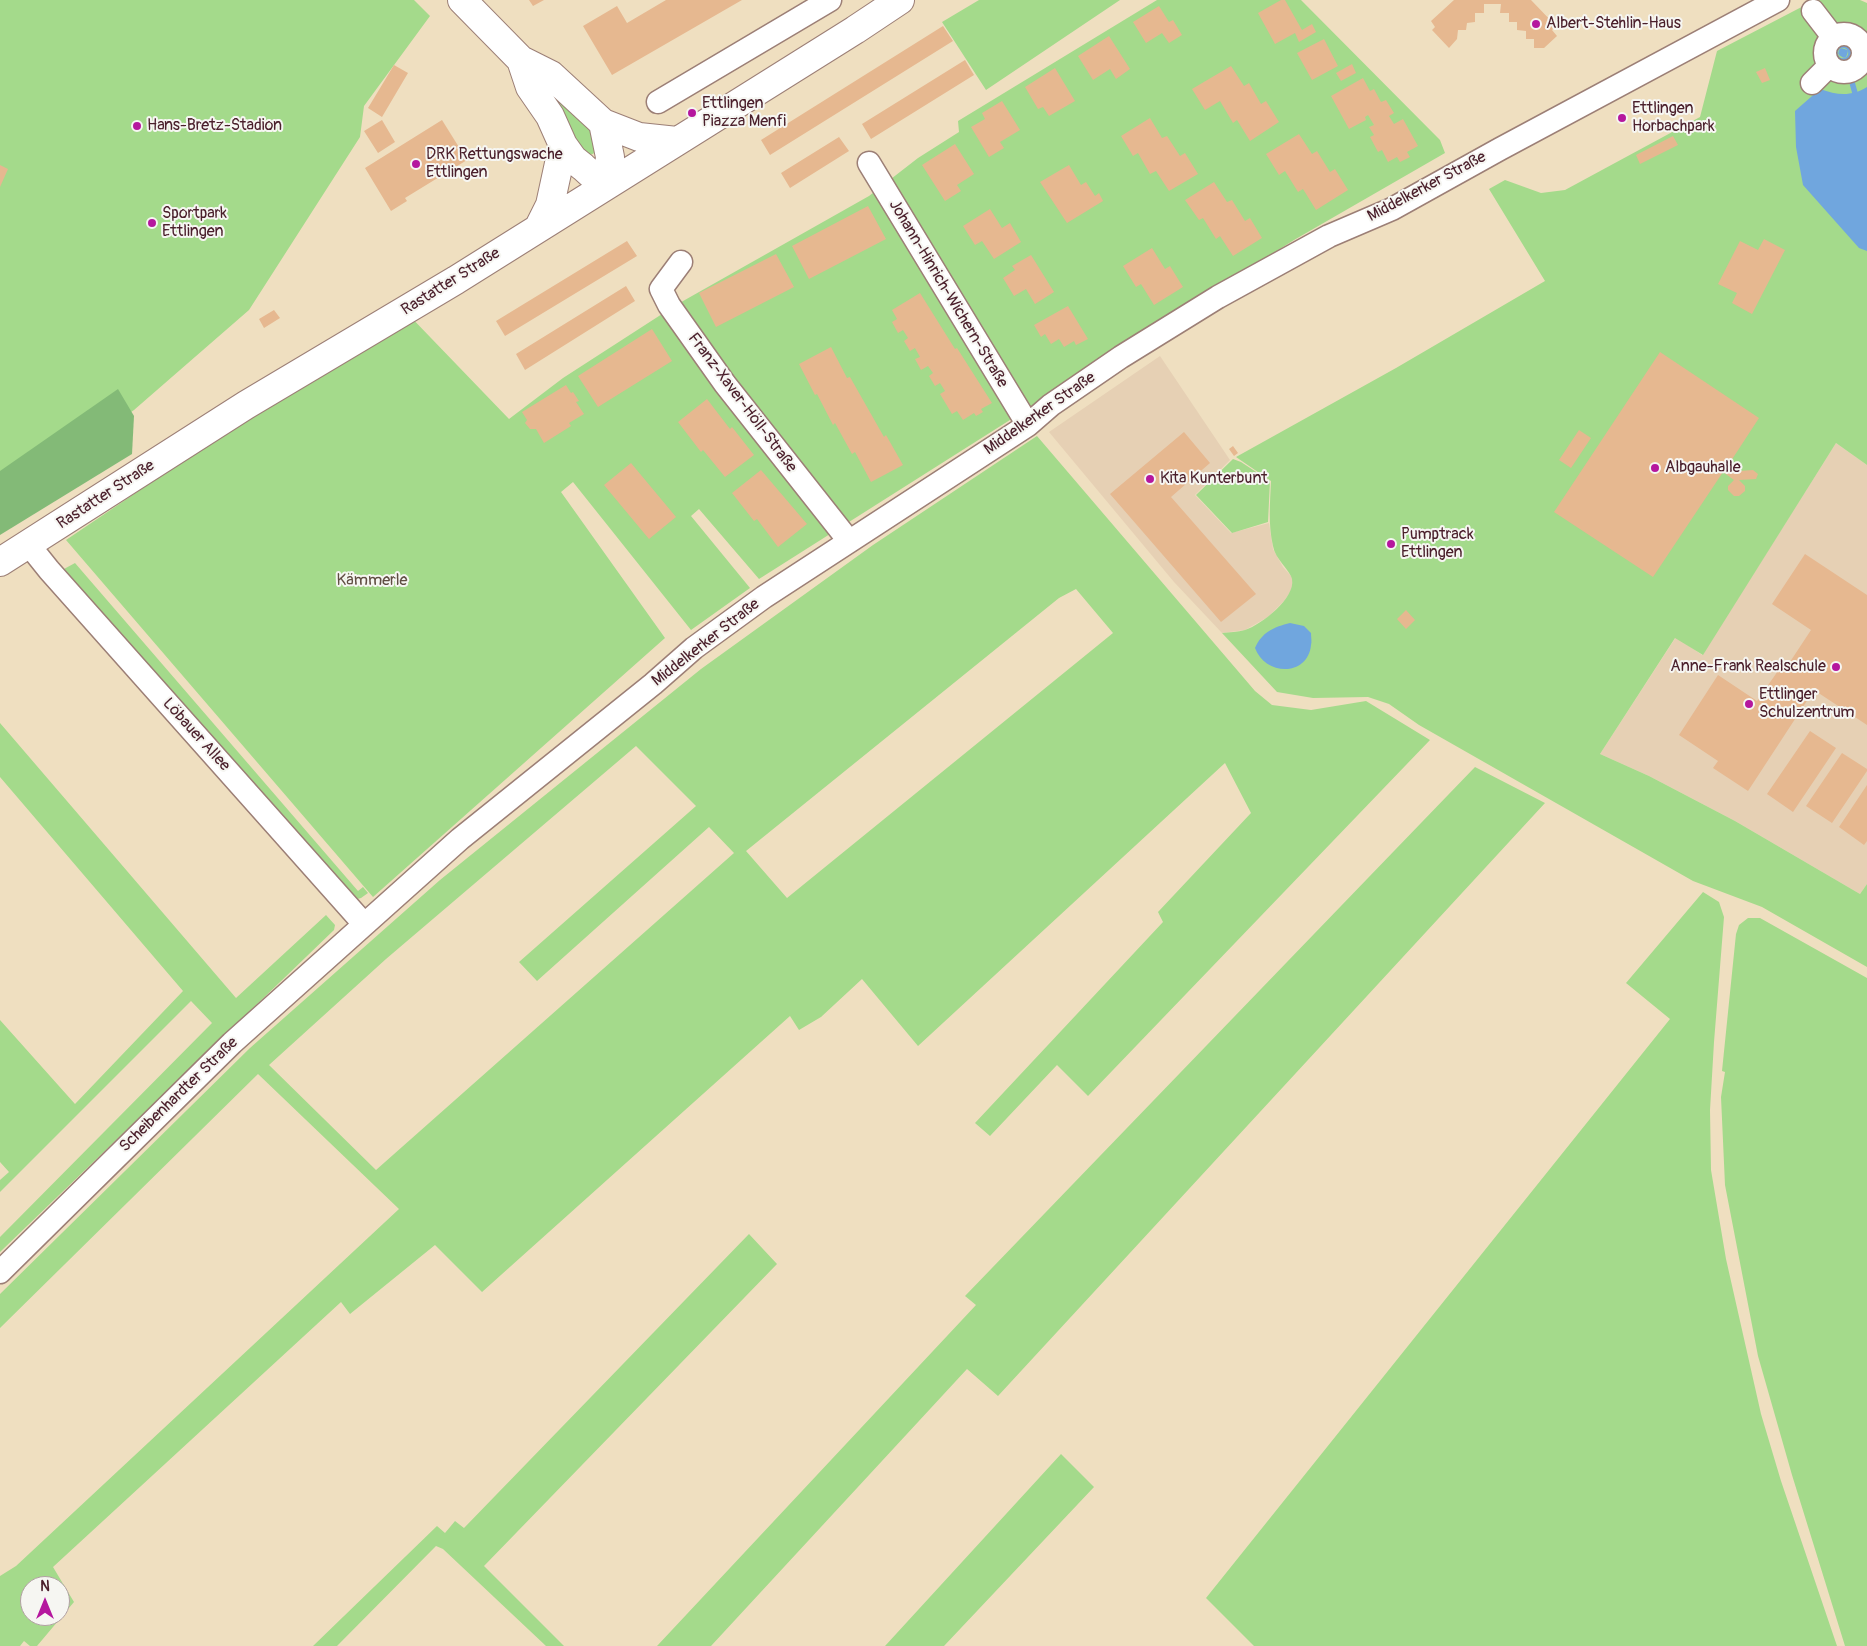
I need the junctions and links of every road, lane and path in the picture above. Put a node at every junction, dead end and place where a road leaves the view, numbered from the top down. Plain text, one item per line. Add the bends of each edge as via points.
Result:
1 (462, 0) edge
2 (830, 0) edge
3 (900, 0) edge
4 (1778, 0) edge
5 (1813, 11) dead end
6 (1834, 36) junction
7 (1865, 52) edge
8 (521, 60) junction
9 (1842, 69) junction
10 (1812, 83) dead end
11 (658, 102) dead end
12 (603, 123) junction
13 (677, 141) junction
14 (563, 145) junction
15 (869, 163) dead end
16 (607, 184) junction
17 (539, 227) junction
18 (681, 262) dead end
19 (1028, 425) junction
20 (849, 542) junction
21 (29, 545) junction
22 (0, 562) edge
23 (364, 924) junction
24 (0, 1272) edge

1 - 8 main road
2 - 11 street
3 - 13 main road, Rastatter Straße
4 - 19 street, Middelkerker Straße via 1392,209 1329,236 1226,292 1121,357 1051,405
5 - 6 street
6 - 7 street via 1856,38
6 - 9 street via 1828,42 1826,56
7 - 9 street via 1860,65
8 - 12 main road via 551,75
8 - 14 main road via 530,88 550,116
9 - 10 street
12 - 13 main road via 639,136
12 - 16 main road via 610,157
13 - 16 main road, Rastatter Straße
14 - 16 main road via 582,167
14 - 17 main road via 550,205
15 - 19 street, Johann-Hinrich-Wichern-Straße
16 - 17 main road, Rastatter Straße
17 - 21 main road, Rastatter Straße via 240,410
18 - 20 street, Franz-Xaver-Höll-Straße via 660,289 669,305 724,384
19 - 20 street, Middelkerker Straße
20 - 23 street, Middelkerker Straße via 764,596 694,648 460,840
21 - 22 main road, Rastatter Straße
21 - 23 street, Löbauer Allee
23 - 24 street, Scheibenhardter Straße via 232,1043

